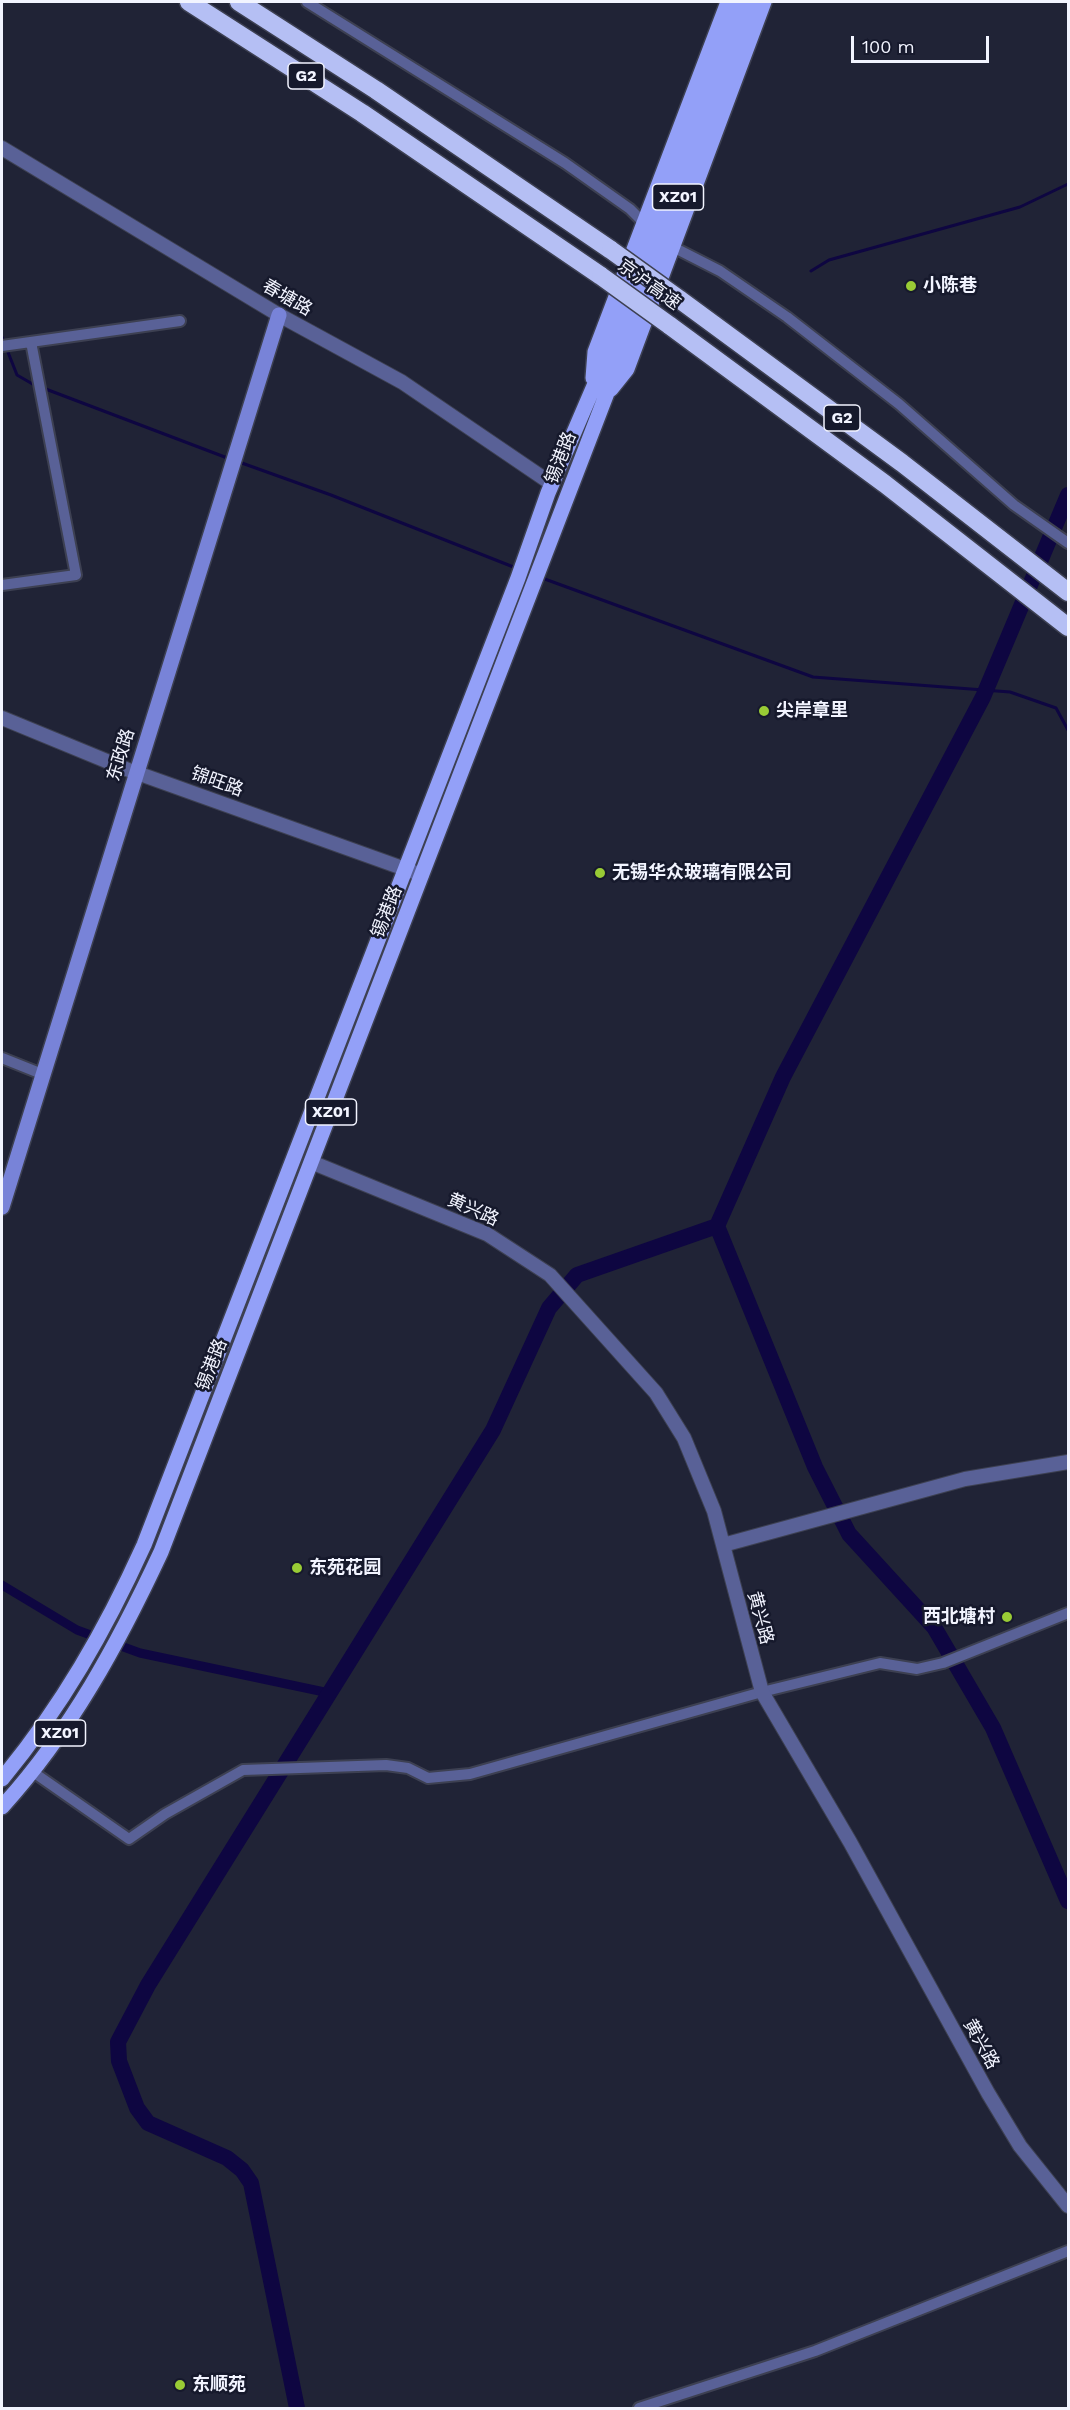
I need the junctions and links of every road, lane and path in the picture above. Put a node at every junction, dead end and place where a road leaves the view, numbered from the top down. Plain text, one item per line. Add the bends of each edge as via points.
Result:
1 (189, 2) edge
2 (239, 2) edge
3 (307, 2) edge
4 (728, 2) edge
5 (741, 2) edge
6 (752, 2) edge
7 (764, 2) edge
8 (2, 148) edge
9 (2, 158) edge
10 (658, 236) junction
11 (273, 316) junction
12 (180, 321) dead end
13 (32, 342) junction
14 (2, 346) edge
15 (550, 488) junction
16 (1067, 542) edge
17 (2, 585) edge
18 (1068, 591) edge
19 (1062, 622) edge
20 (2, 718) edge
21 (131, 770) junction
22 (406, 869) junction
23 (422, 875) junction
24 (2, 1058) edge
25 (38, 1072) junction
26 (311, 1162) junction
27 (2, 1172) edge
28 (2, 1207) edge
29 (1068, 1462) edge
30 (723, 1545) junction
31 (1068, 1613) edge
32 (762, 1692) junction
33 (33, 1772) junction
34 (2, 1779) edge
35 (2, 1806) edge
36 (1068, 2206) edge
37 (1068, 2251) edge
38 (639, 2409) edge

1 - 19 highway, 京沪高速 / G2, bridge via 362,113 601,276
2 - 18 highway, 京沪高速 / G2, bridge via 611,250 792,381
3 - 10 street via 565,163
4 - 10 main road
5 - 10 main road, XZ01
6 - 10 main road, XZ01
7 - 10 main road
8 - 11 street, 春塘路
9 - 11 street, 春塘路
10 - 15 main road, 锡港路 / XZ01 via 595,352 592,387
10 - 16 street via 720,271 787,317 899,404 1014,505
10 - 23 main road, 锡港路 / XZ01 via 627,369 607,393
11 - 15 street, 春塘路 via 402,382
11 - 21 main road, 东政路
12 - 13 street
13 - 14 street
13 - 17 street via 76,574
15 - 22 main road, 锡港路 / XZ01
20 - 21 street, 锦旺路
21 - 22 street, 锦旺路
21 - 25 main road, 东政路
22 - 23 street, 锦旺路
22 - 34 main road, 锡港路 / XZ01 via 160,1506 105,1628 45,1724
23 - 26 main road, 锡港路 / XZ01
24 - 25 street
25 - 27 main road, 东政路
25 - 28 main road, 东政路
26 - 30 street, 黄兴路 via 486,1234 550,1275 656,1393 684,1438 714,1511
26 - 33 main road, 锡港路 / XZ01 via 172,1523 121,1636 91,1688
29 - 30 street via 965,1479
30 - 32 street, 黄兴路
31 - 32 street via 944,1663 917,1669 880,1663
32 - 33 street via 470,1774 428,1778 408,1768 386,1765 243,1770 129,1839
32 - 36 street, 黄兴路 via 850,1842 987,2093 1020,2146
33 - 35 main road, 锡港路 / XZ01
37 - 38 street via 815,2351

